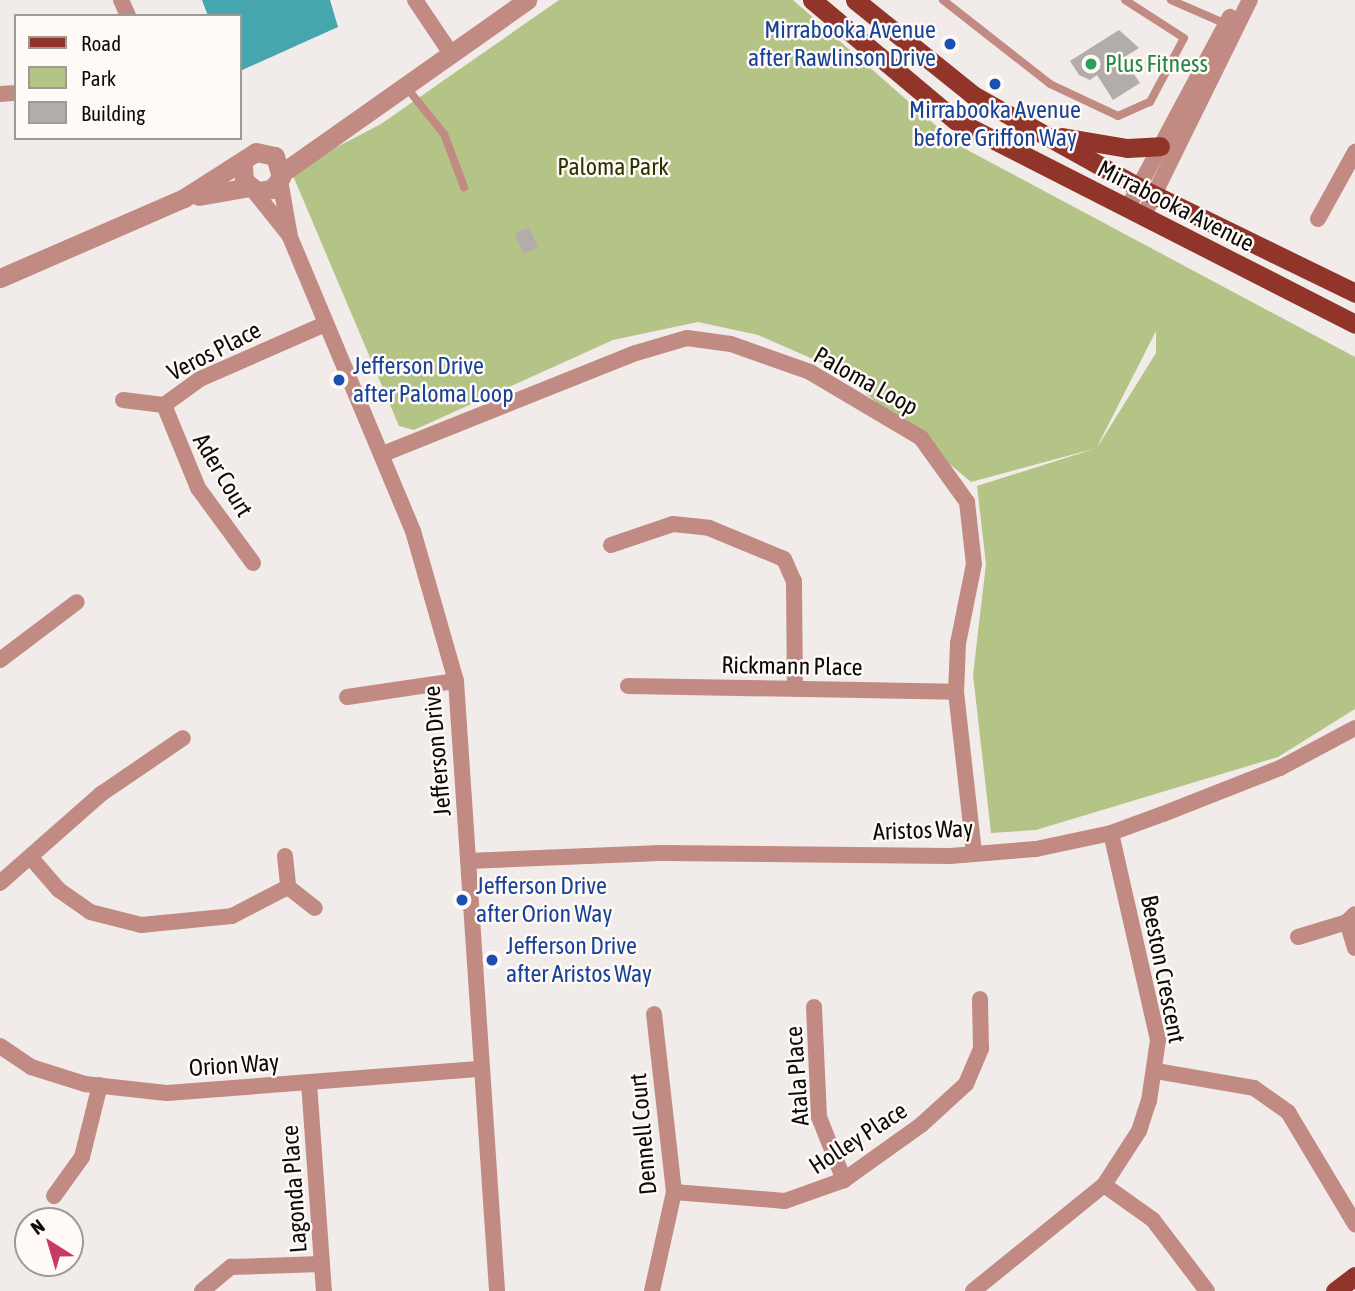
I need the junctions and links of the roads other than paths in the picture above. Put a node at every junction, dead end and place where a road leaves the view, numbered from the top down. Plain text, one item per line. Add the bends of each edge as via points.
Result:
1 (415, 0) edge
2 (812, 0) edge
3 (855, 0) edge
4 (943, 0) edge
5 (1125, 0) edge
6 (1171, 0) edge
7 (1238, 0) edge
8 (1250, 0) edge
9 (524, 1) edge
10 (1226, 24) junction
11 (452, 55) junction
12 (407, 88) junction
13 (1031, 127) junction
14 (325, 140) junction
15 (1160, 146) junction
16 (1355, 152) edge
17 (271, 153) junction
18 (243, 165) junction
19 (281, 177) junction
20 (464, 187) dead end
21 (251, 188) junction
22 (1146, 191) junction
23 (184, 198) junction
24 (1135, 213) junction
25 (1318, 219) dead end
26 (290, 237) junction
27 (0, 278) edge
28 (1355, 293) edge
29 (325, 324) junction
30 (1355, 324) edge
31 (123, 400) dead end
32 (164, 405) junction
33 (383, 454) junction
34 (611, 545) dead end
35 (253, 564) dead end
36 (77, 602) dead end
37 (0, 660) edge
38 (456, 681) junction
39 (628, 686) dead end
40 (794, 689) junction
41 (956, 692) junction
42 (347, 697) dead end
43 (1355, 728) edge
44 (183, 737) dead end
45 (1111, 833) junction
46 (974, 852) junction
47 (285, 856) dead end
48 (32, 859) junction
49 (468, 861) junction
50 (0, 883) edge
51 (288, 887) junction
52 (315, 908) dead end
53 (1351, 918) edge
54 (1298, 937) dead end
55 (1355, 948) edge
56 (980, 999) dead end
57 (814, 1007) dead end
58 (654, 1014) dead end
59 (0, 1046) edge
60 (481, 1069) junction
61 (1156, 1071) junction
62 (309, 1083) junction
63 (100, 1085) junction
64 (844, 1180) junction
65 (1104, 1185) junction
66 (674, 1192) junction
67 (54, 1196) dead end
68 (1355, 1224) edge
69 (322, 1264) junction
70 (1355, 1276) edge
71 (985, 1288) edge
72 (202, 1291) edge
73 (324, 1291) edge
74 (497, 1291) edge
75 (652, 1291) edge
76 (1207, 1291) edge
77 (1335, 1291) edge

1 - 11 street
2 - 24 main road, Mirrabooka Avenue via 956,120
3 - 13 main road, Mirrabooka Avenue via 973,95
4 - 5 lane via 1050,84 1118,116 1150,102 1184,38
6 - 10 lane
7 - 10 street
8 - 22 street
9 - 11 street
10 - 15 street
11 - 12 street
12 - 14 street
12 - 20 lane via 444,134
13 - 15 main road via 1091,144
13 - 22 main road, Mirrabooka Avenue
14 - 17 street
14 - 19 street
15 - 22 street
16 - 25 street
17 - 18 street via 256,152
17 - 19 street
18 - 21 street
18 - 23 street
19 - 21 street via 268,190
19 - 26 street, Jefferson Drive
21 - 23 street
21 - 26 street, Jefferson Drive
22 - 24 street
22 - 28 main road, Mirrabooka Avenue
23 - 27 street
24 - 30 main road, Mirrabooka Avenue
26 - 29 street, Jefferson Drive
29 - 32 street, Veros Place via 200,379
29 - 33 street, Jefferson Drive
31 - 32 street, Veros Place
32 - 35 street, Ader Court via 198,488
33 - 38 street, Jefferson Drive via 430,580
33 - 41 street, Paloma Loop via 636,352 687,338 731,344 810,372 921,438 967,502 974,564 958,643
34 - 40 street via 673,524 709,528 784,559 794,581
36 - 37 street
38 - 42 street
38 - 49 street, Jefferson Drive
39 - 40 street, Rickmann Place
40 - 41 street, Rickmann Place
41 - 46 street, Paloma Loop
43 - 45 street, Aristos Way via 1280,768
44 - 48 street via 101,794
45 - 46 street, Aristos Way via 1036,849
45 - 61 street, Beeston Crescent via 1158,1040
46 - 49 street, Aristos Way via 950,856 661,853
47 - 51 street
48 - 50 street
48 - 51 street via 60,890 90,912 141,925 232,916
49 - 60 street, Jefferson Drive
51 - 52 street
53 - 54 street
53 - 55 street
56 - 64 street, Holley Place via 981,1048 966,1084 921,1125
57 - 64 street, Atala Place via 820,1117
58 - 66 street, Dennell Court
59 - 63 street, Orion Way via 31,1067
60 - 62 street, Orion Way
60 - 74 street, Jefferson Drive
61 - 65 street, Beeston Crescent via 1139,1131
61 - 68 street via 1254,1088 1288,1112
62 - 63 street, Orion Way via 167,1093
62 - 69 street, Lagonda Place
63 - 67 street via 82,1157
64 - 66 street, Holley Place via 785,1201
65 - 71 street, Beeston Crescent
65 - 76 street via 1153,1220
66 - 75 street, Dennell Court
69 - 72 street via 231,1267
69 - 73 street, Lagonda Place
70 - 77 main road

